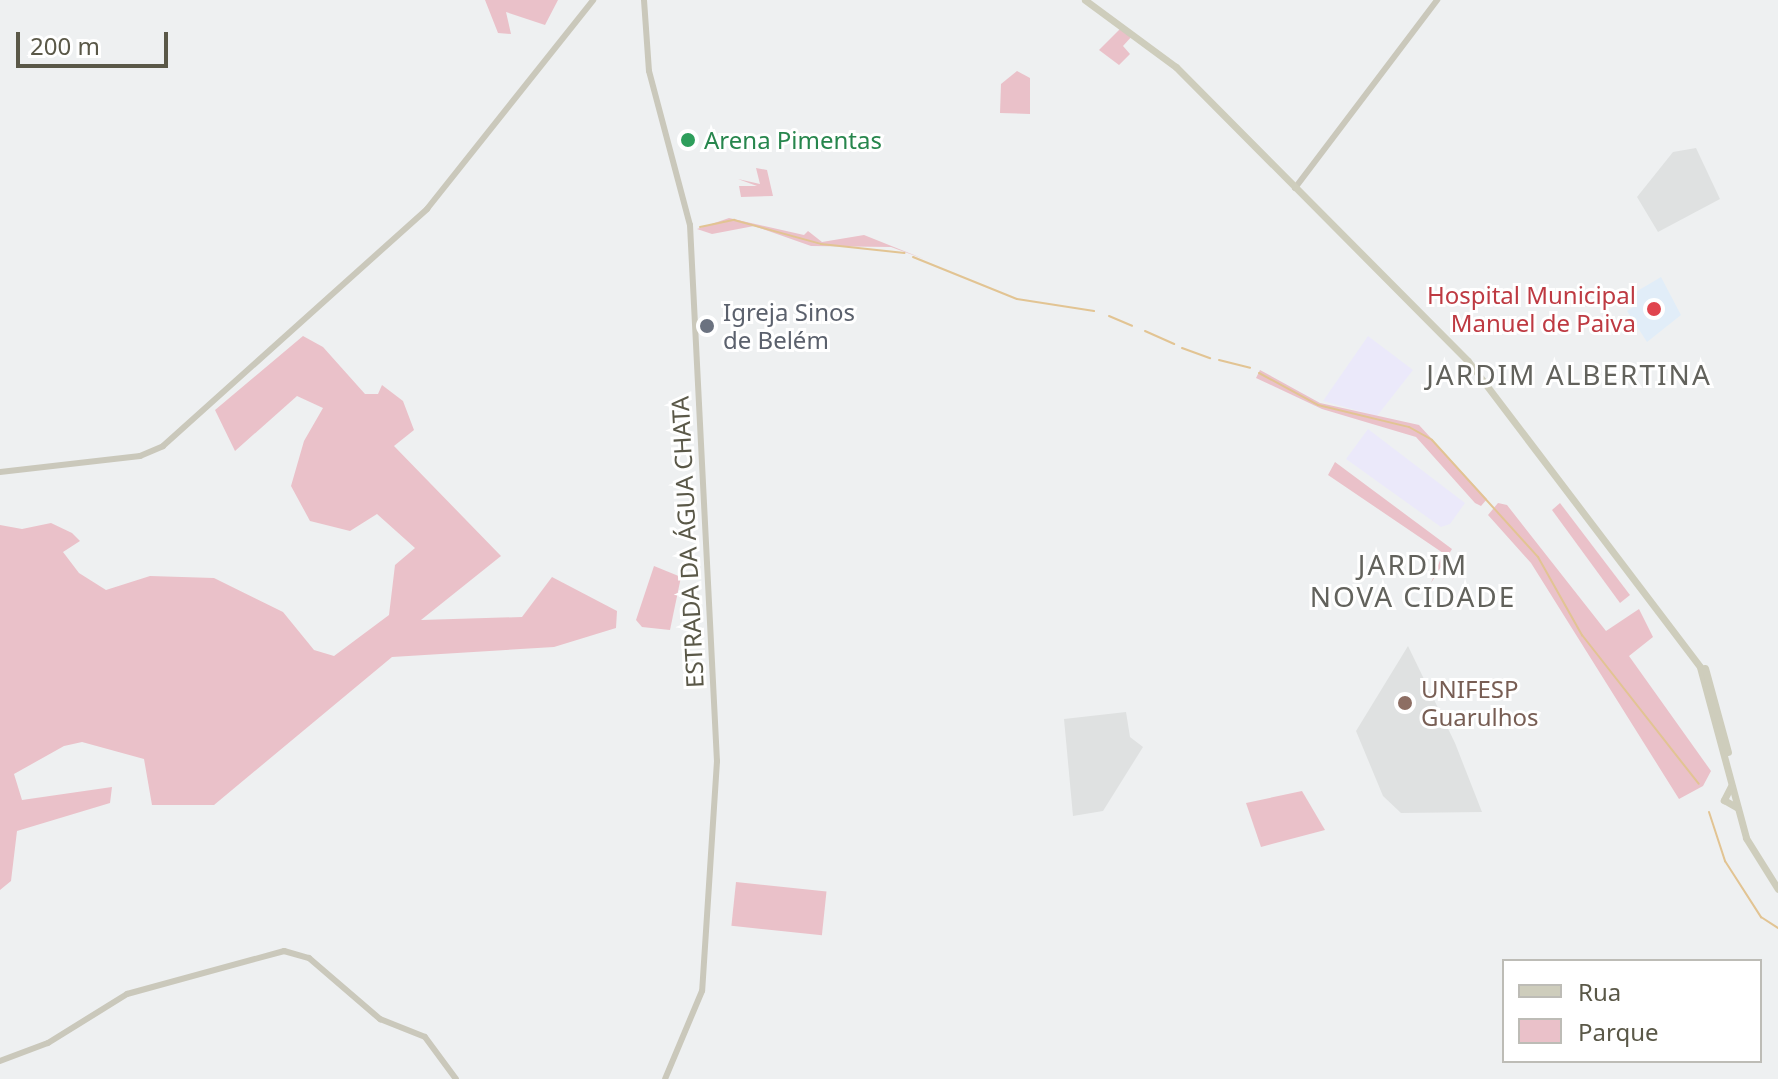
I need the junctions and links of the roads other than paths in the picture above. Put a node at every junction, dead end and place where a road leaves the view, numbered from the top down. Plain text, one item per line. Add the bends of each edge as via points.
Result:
1 (593, 0) edge
2 (644, 0) edge
3 (1085, 0) edge
4 (1437, 0) edge
5 (1295, 188) junction
6 (0, 472) edge
7 (1648, 598) junction
8 (1778, 886) edge
9 (0, 1061) edge
10 (456, 1079) edge
11 (665, 1079) edge

1 - 6 street via 427,209 163,446 140,456
2 - 11 street, ESTRADA DA ÁGUA CHATA via 649,71 690,225 717,761 702,991
3 - 5 main road via 1146,40
4 - 5 street
5 - 7 main road via 1468,361
7 - 8 main road via 1703,672 1736,807 1752,851
7 - 8 main road via 1710,678 1748,833
9 - 10 street via 48,1043 127,994 284,951 309,958 380,1019 425,1037

